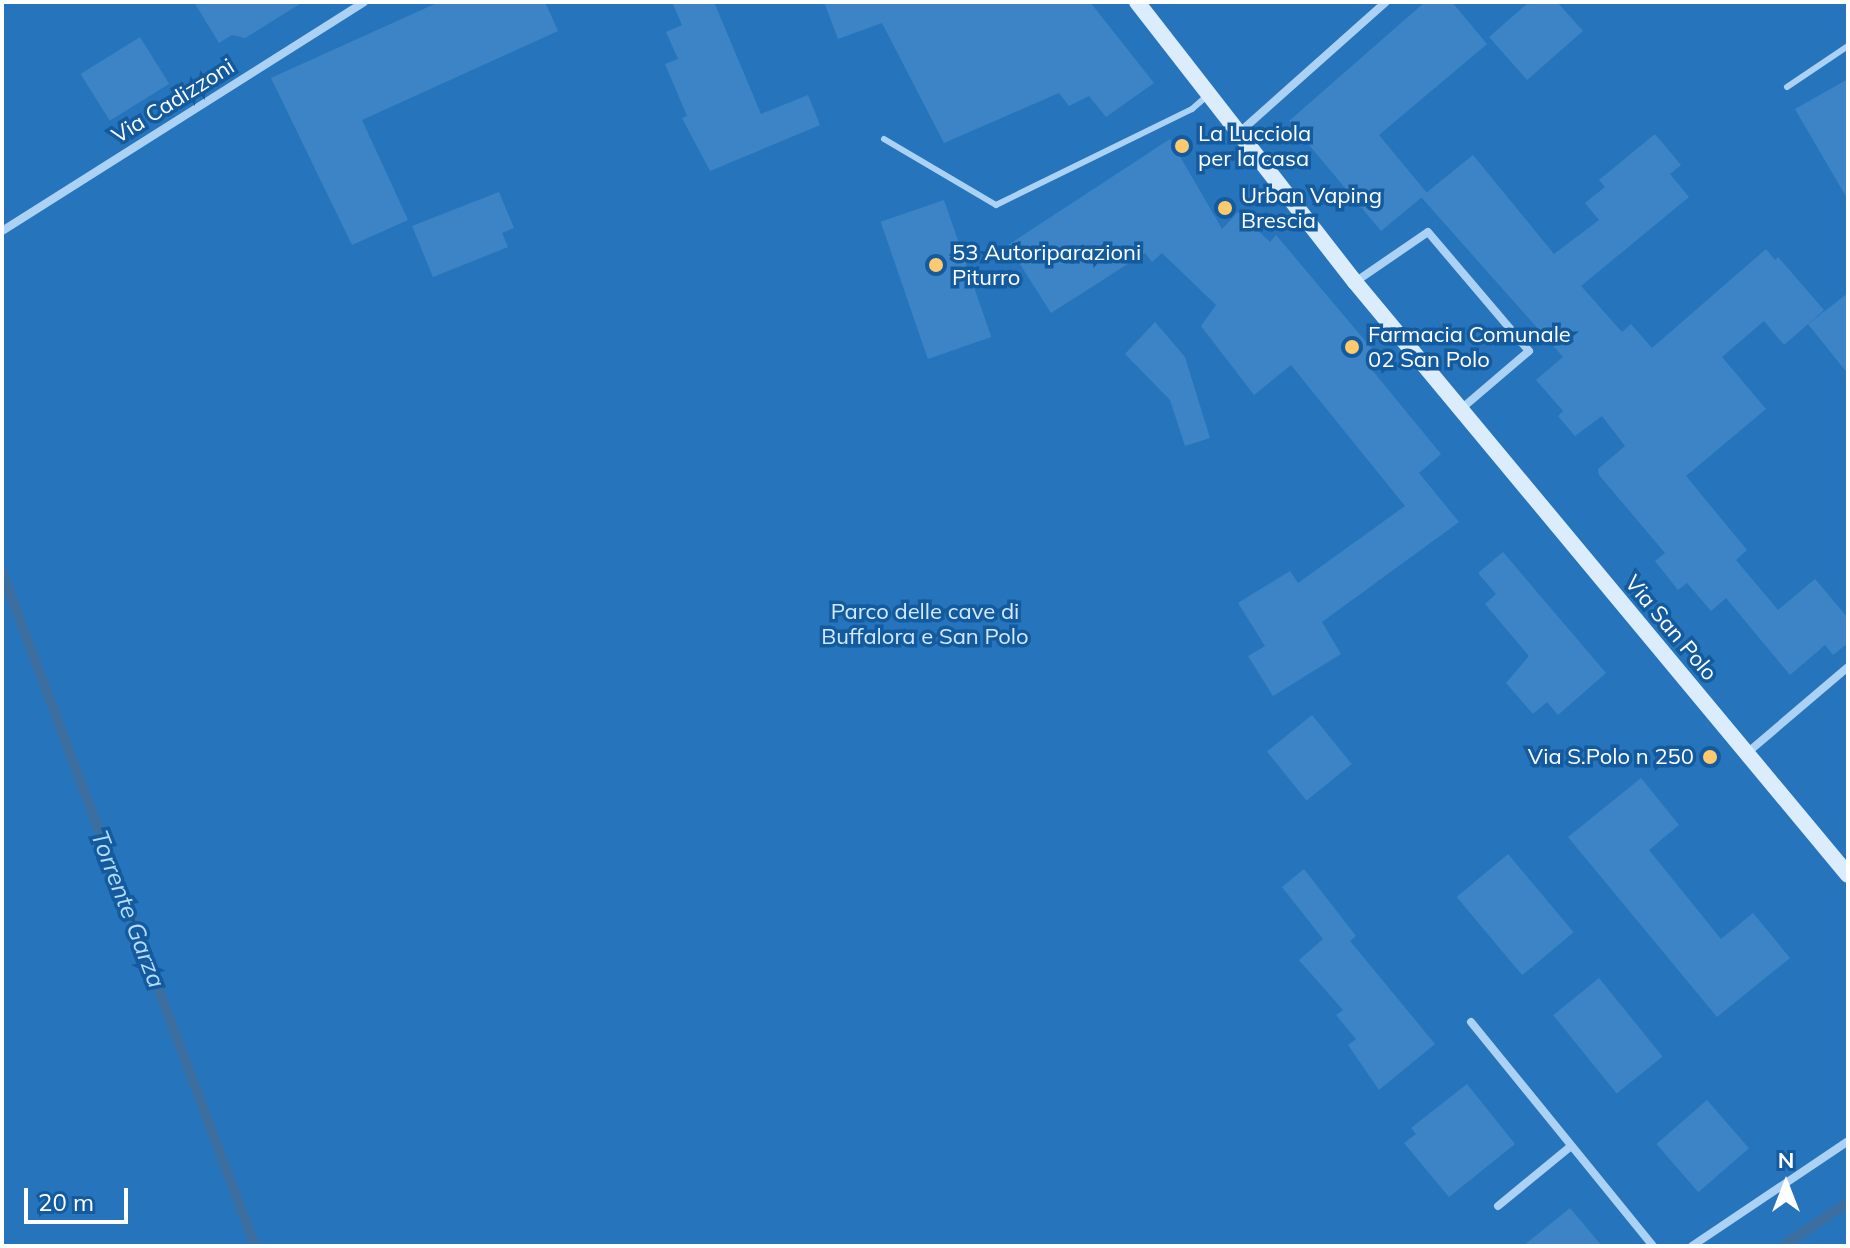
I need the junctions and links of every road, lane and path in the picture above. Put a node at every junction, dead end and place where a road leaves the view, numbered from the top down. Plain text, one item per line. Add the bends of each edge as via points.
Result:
1 (1137, 2) edge
2 (1386, 2) edge
3 (361, 3) edge
4 (1848, 46) edge
5 (1787, 87) dead end
6 (1210, 93) junction
7 (1241, 131) junction
8 (884, 139) dead end
9 (2, 231) edge
10 (1355, 282) junction
11 (1461, 409) junction
12 (1848, 667) edge
13 (1747, 753) junction
14 (1848, 875) edge
15 (1471, 1022) dead end
16 (1848, 1141) edge
17 (1571, 1146) junction
18 (1498, 1206) dead end
19 (1653, 1246) edge
20 (1692, 1246) edge

1 - 6 main road, Via San Polo
2 - 7 street
3 - 9 street, Via Cadizzoni
4 - 5 lane
6 - 7 main road, Via San Polo
6 - 8 lane via 1192,109 996,205
7 - 10 main road, Via San Polo
10 - 11 main road, Via San Polo
10 - 11 street via 1428,232 1529,351
11 - 13 main road, Via San Polo
12 - 13 street
13 - 14 main road, Via San Polo
15 - 17 street
16 - 20 street
17 - 18 street
17 - 19 street

